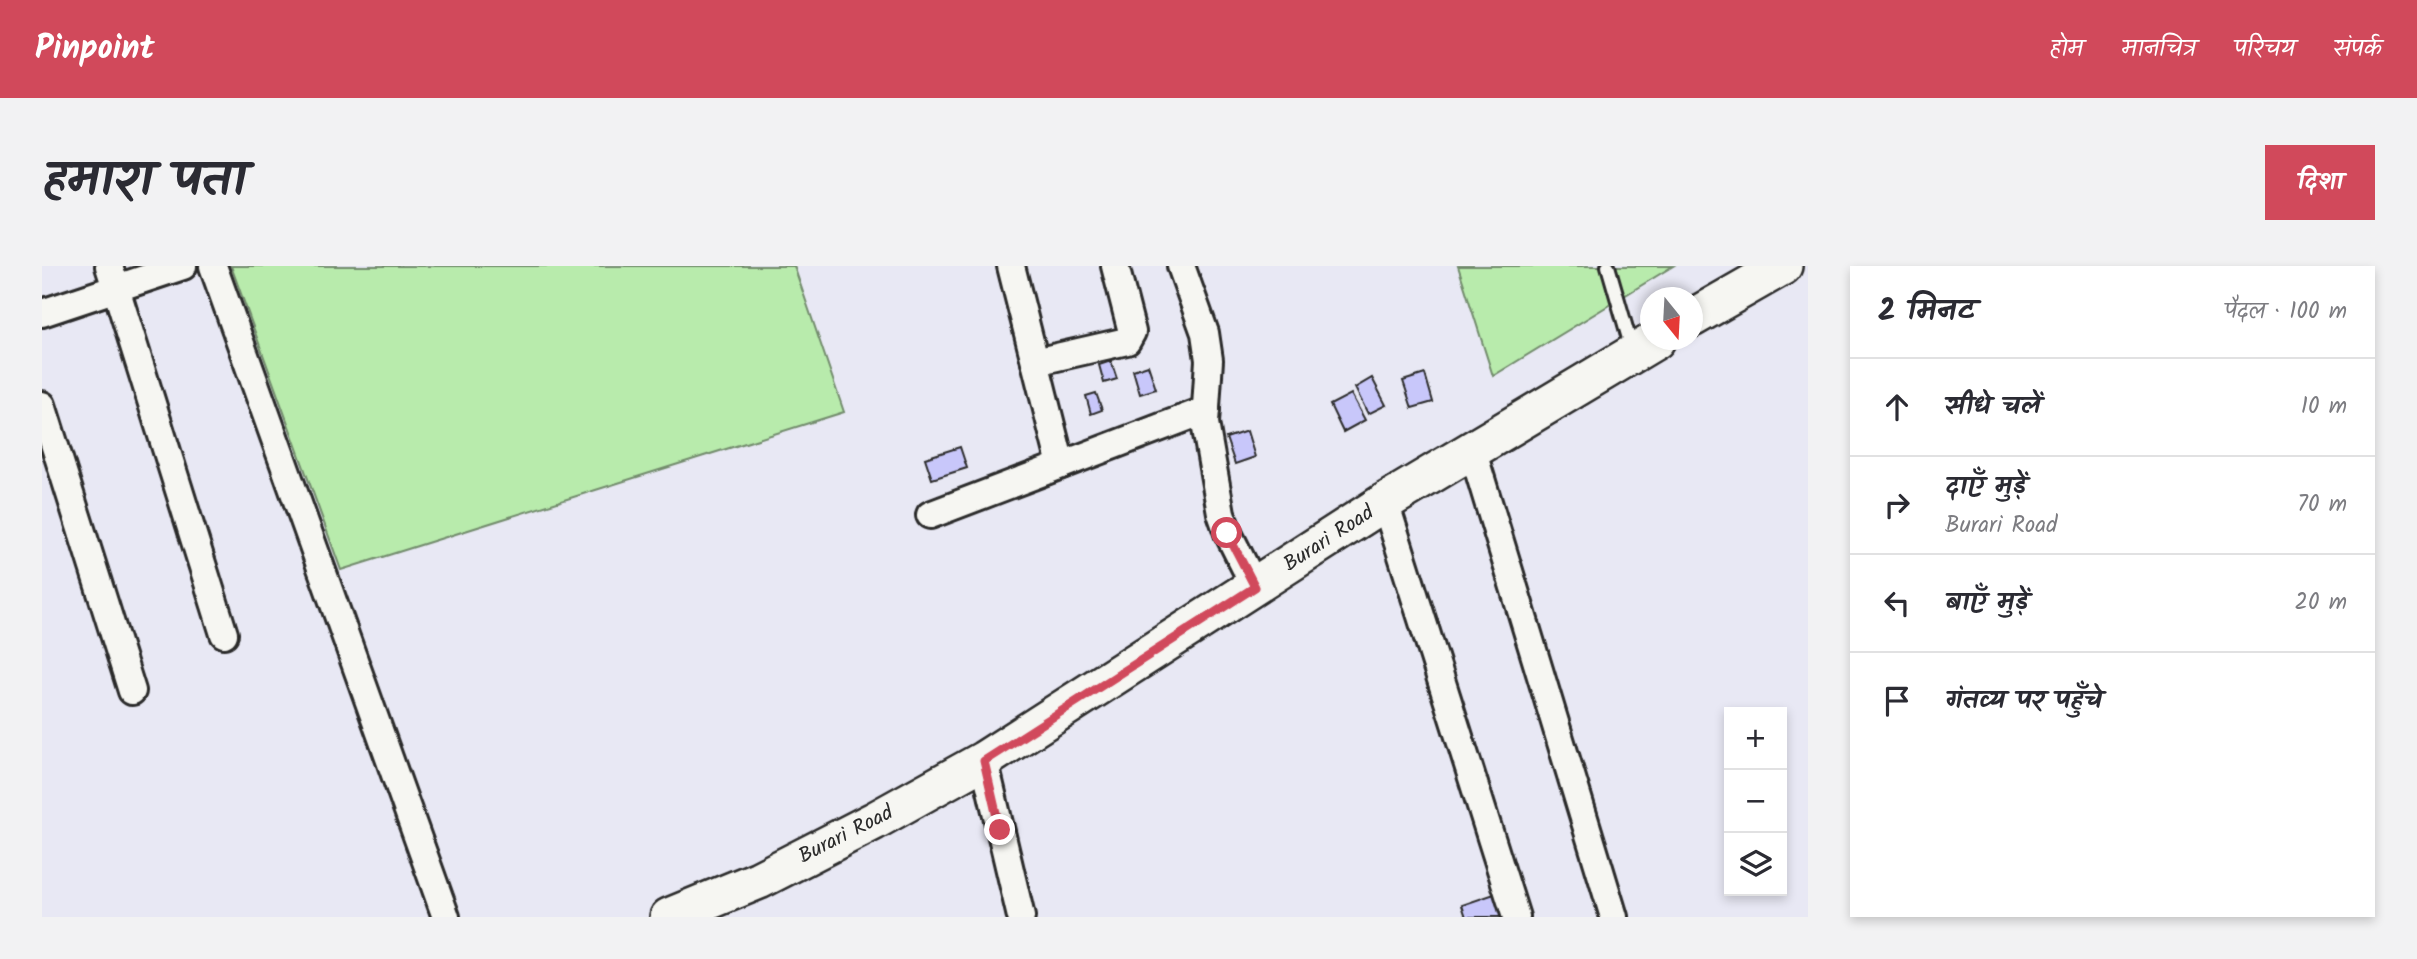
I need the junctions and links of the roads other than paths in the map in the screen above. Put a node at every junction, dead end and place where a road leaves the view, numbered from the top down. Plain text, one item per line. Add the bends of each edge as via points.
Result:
1 (183, 266) edge
2 (213, 266) edge
3 (1011, 266) edge
4 (1115, 266) edge
5 (1181, 266) edge
6 (1608, 266) edge
7 (1783, 266) edge
8 (112, 277) edge
9 (1703, 312) edge
10 (42, 313) edge
11 (1640, 335) edge
12 (1640, 349) edge
13 (1035, 362) junction
14 (42, 405) edge
15 (1206, 410) junction
16 (1472, 449) junction
17 (1061, 465) junction
18 (1385, 502) junction
19 (930, 515) dead end
20 (1255, 587) junction
21 (224, 634) dead end
22 (131, 691) dead end
23 (984, 761) junction
24 (446, 917) edge
25 (669, 917) edge
26 (1021, 917) edge
27 (1516, 917) edge
28 (1614, 917) edge

1 - 8 street
2 - 24 street
3 - 13 street
4 - 13 street via 1132,332 1127,341
5 - 15 street via 1205,333 1209,360
6 - 11 lane
7 - 9 main road
8 - 10 street
8 - 21 street
12 - 16 main road, Burari Road
13 - 17 street
14 - 22 street
15 - 17 street
15 - 20 street via 1221,513
16 - 18 main road, Burari Road
16 - 28 street
17 - 19 street
18 - 20 main road, Burari Road
18 - 27 street
20 - 23 main road, Burari Road
23 - 25 main road, Burari Road via 759,880
23 - 26 street

